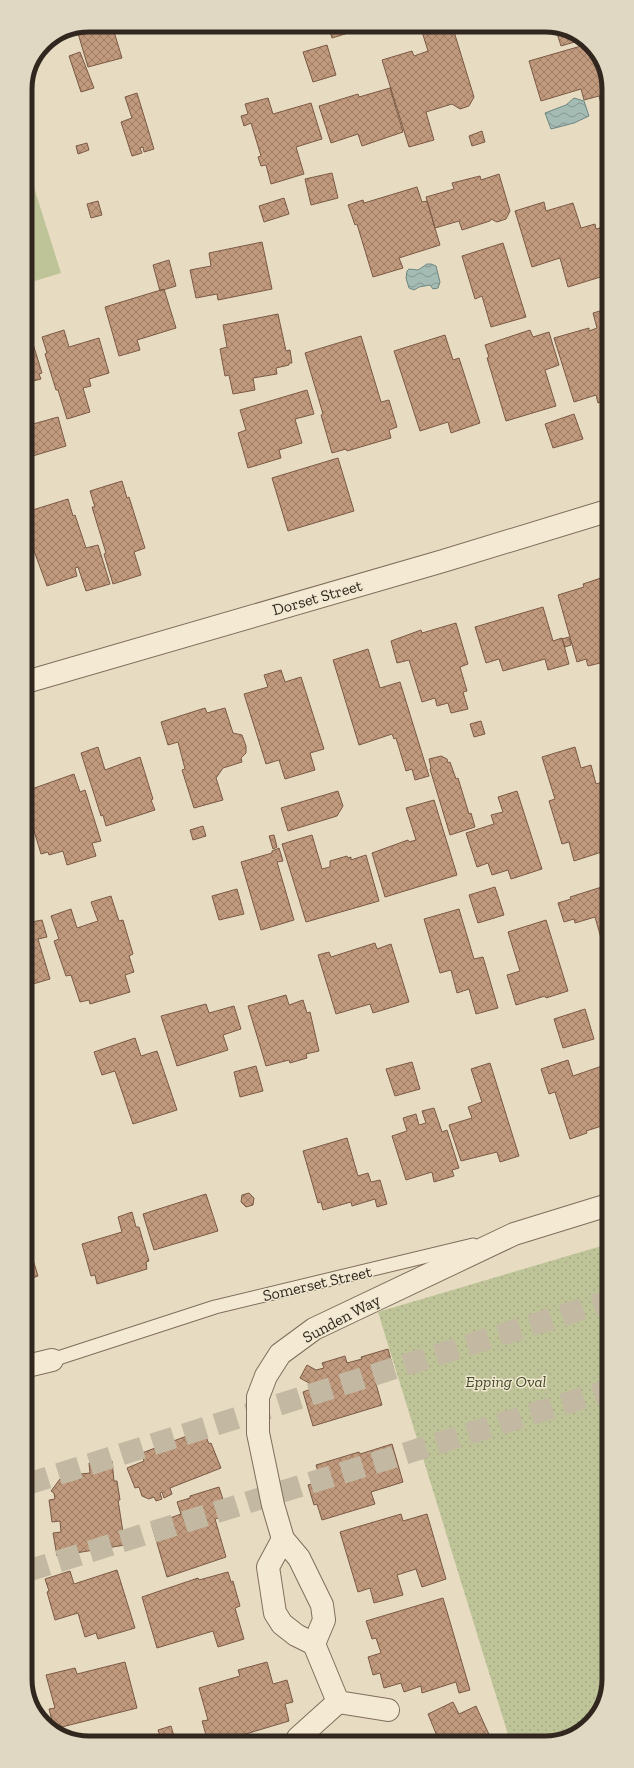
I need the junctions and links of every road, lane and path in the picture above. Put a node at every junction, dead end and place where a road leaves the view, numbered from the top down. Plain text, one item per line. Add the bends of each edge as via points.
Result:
1 (602, 513) edge
2 (32, 680) edge
3 (602, 1207) edge
4 (514, 1234) junction
5 (52, 1360) joint
6 (32, 1365) edge
7 (283, 1539) junction
8 (314, 1644) junction
9 (338, 1702) junction
10 (388, 1710) dead end
11 (300, 1736) edge

1 - 2 street, Dorset Street
3 - 4 street, Somerset Street
4 - 5 lane, Somerset Street via 215,1307
4 - 7 street, Sunden Way via 314,1329 280,1354 266,1376 258,1396 258,1433 273,1506
5 - 6 street, Somerset Street
7 - 8 street, Sunden Way via 299,1558 322,1605 324,1620
7 - 8 street via 268,1567 275,1613 282,1624
8 - 9 street
9 - 10 street
9 - 11 street

